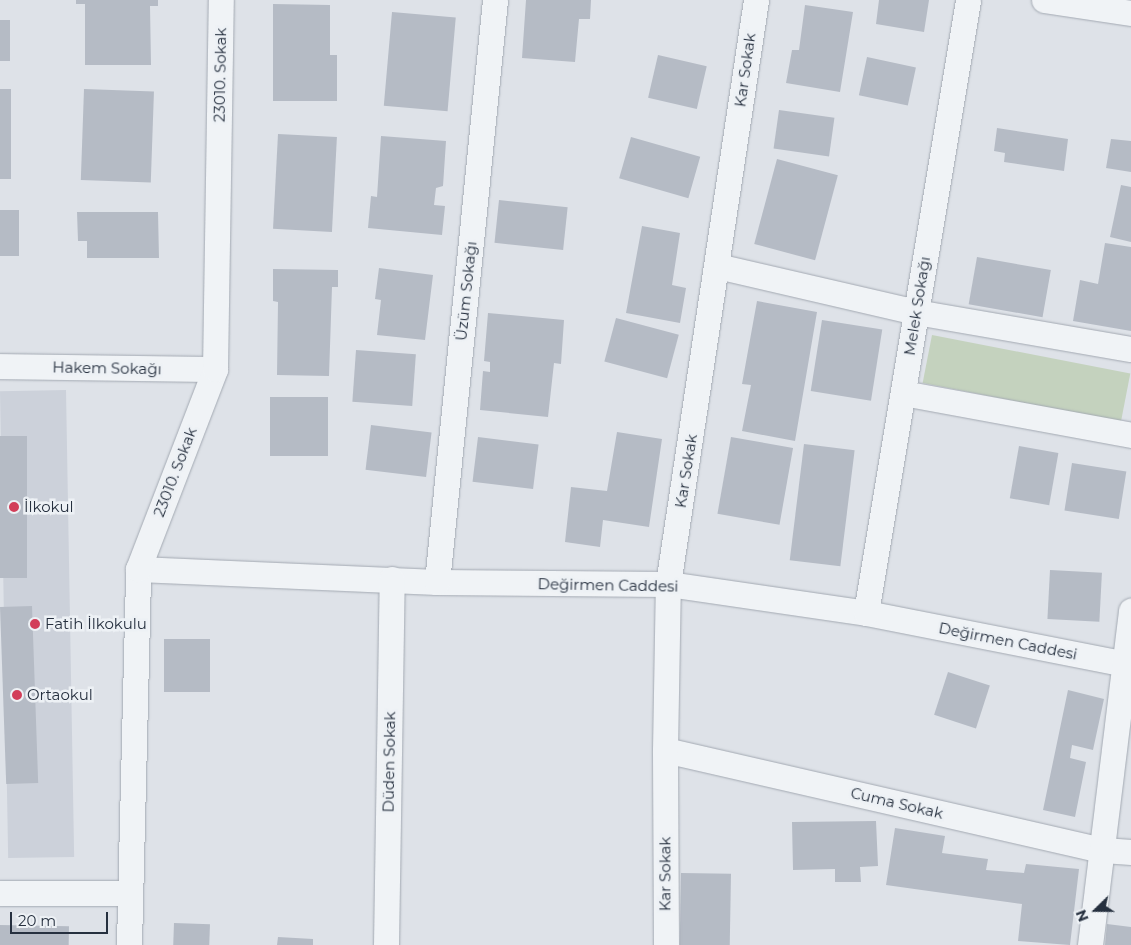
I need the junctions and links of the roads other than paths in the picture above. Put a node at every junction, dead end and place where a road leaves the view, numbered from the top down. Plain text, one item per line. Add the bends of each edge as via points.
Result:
1 (221, 0) edge
2 (494, 0) edge
3 (756, 0) edge
4 (968, 0) edge
5 (1044, 0) edge
6 (1104, 4) edge
7 (1131, 13) edge
8 (717, 266) junction
9 (916, 312) junction
10 (1131, 349) edge
11 (0, 366) edge
12 (215, 369) junction
13 (903, 393) junction
14 (1131, 435) edge
15 (138, 569) junction
16 (392, 579) junction
17 (438, 582) junction
18 (668, 584) junction
19 (1131, 610) edge
20 (866, 613) junction
21 (1128, 665) edge
22 (664, 750) junction
23 (1103, 850) junction
24 (1131, 852) edge
25 (130, 893) junction
26 (0, 894) edge
27 (129, 945) edge
28 (386, 945) edge
29 (666, 945) edge
30 (1090, 945) edge

1 - 12 street, 23010. Sokak
2 - 17 street, Üzüm Sokağı
3 - 8 street, Kar Sokak
4 - 9 street, Melek Sokağı
5 - 6 street
6 - 7 street
8 - 9 street
8 - 18 street, Kar Sokak
9 - 10 street
9 - 13 street, Melek Sokağı
11 - 12 street, Hakem Sokağı
12 - 15 street, 23010. Sokak
13 - 14 street
13 - 20 street, Melek Sokağı
15 - 16 street, Değirmen Caddesi
15 - 25 street, 23010. Sokak
16 - 17 street, Değirmen Caddesi
16 - 28 street, Düden Sokak
17 - 18 street, Değirmen Caddesi
18 - 20 street, Değirmen Caddesi
18 - 22 street, Kar Sokak
19 - 21 street
20 - 21 street, Değirmen Caddesi
21 - 23 street
22 - 23 street, Cuma Sokak
22 - 29 street, Kar Sokak
23 - 24 street, Cuma Sokak
23 - 30 street
25 - 26 street
25 - 27 street, 23010. Sokak

